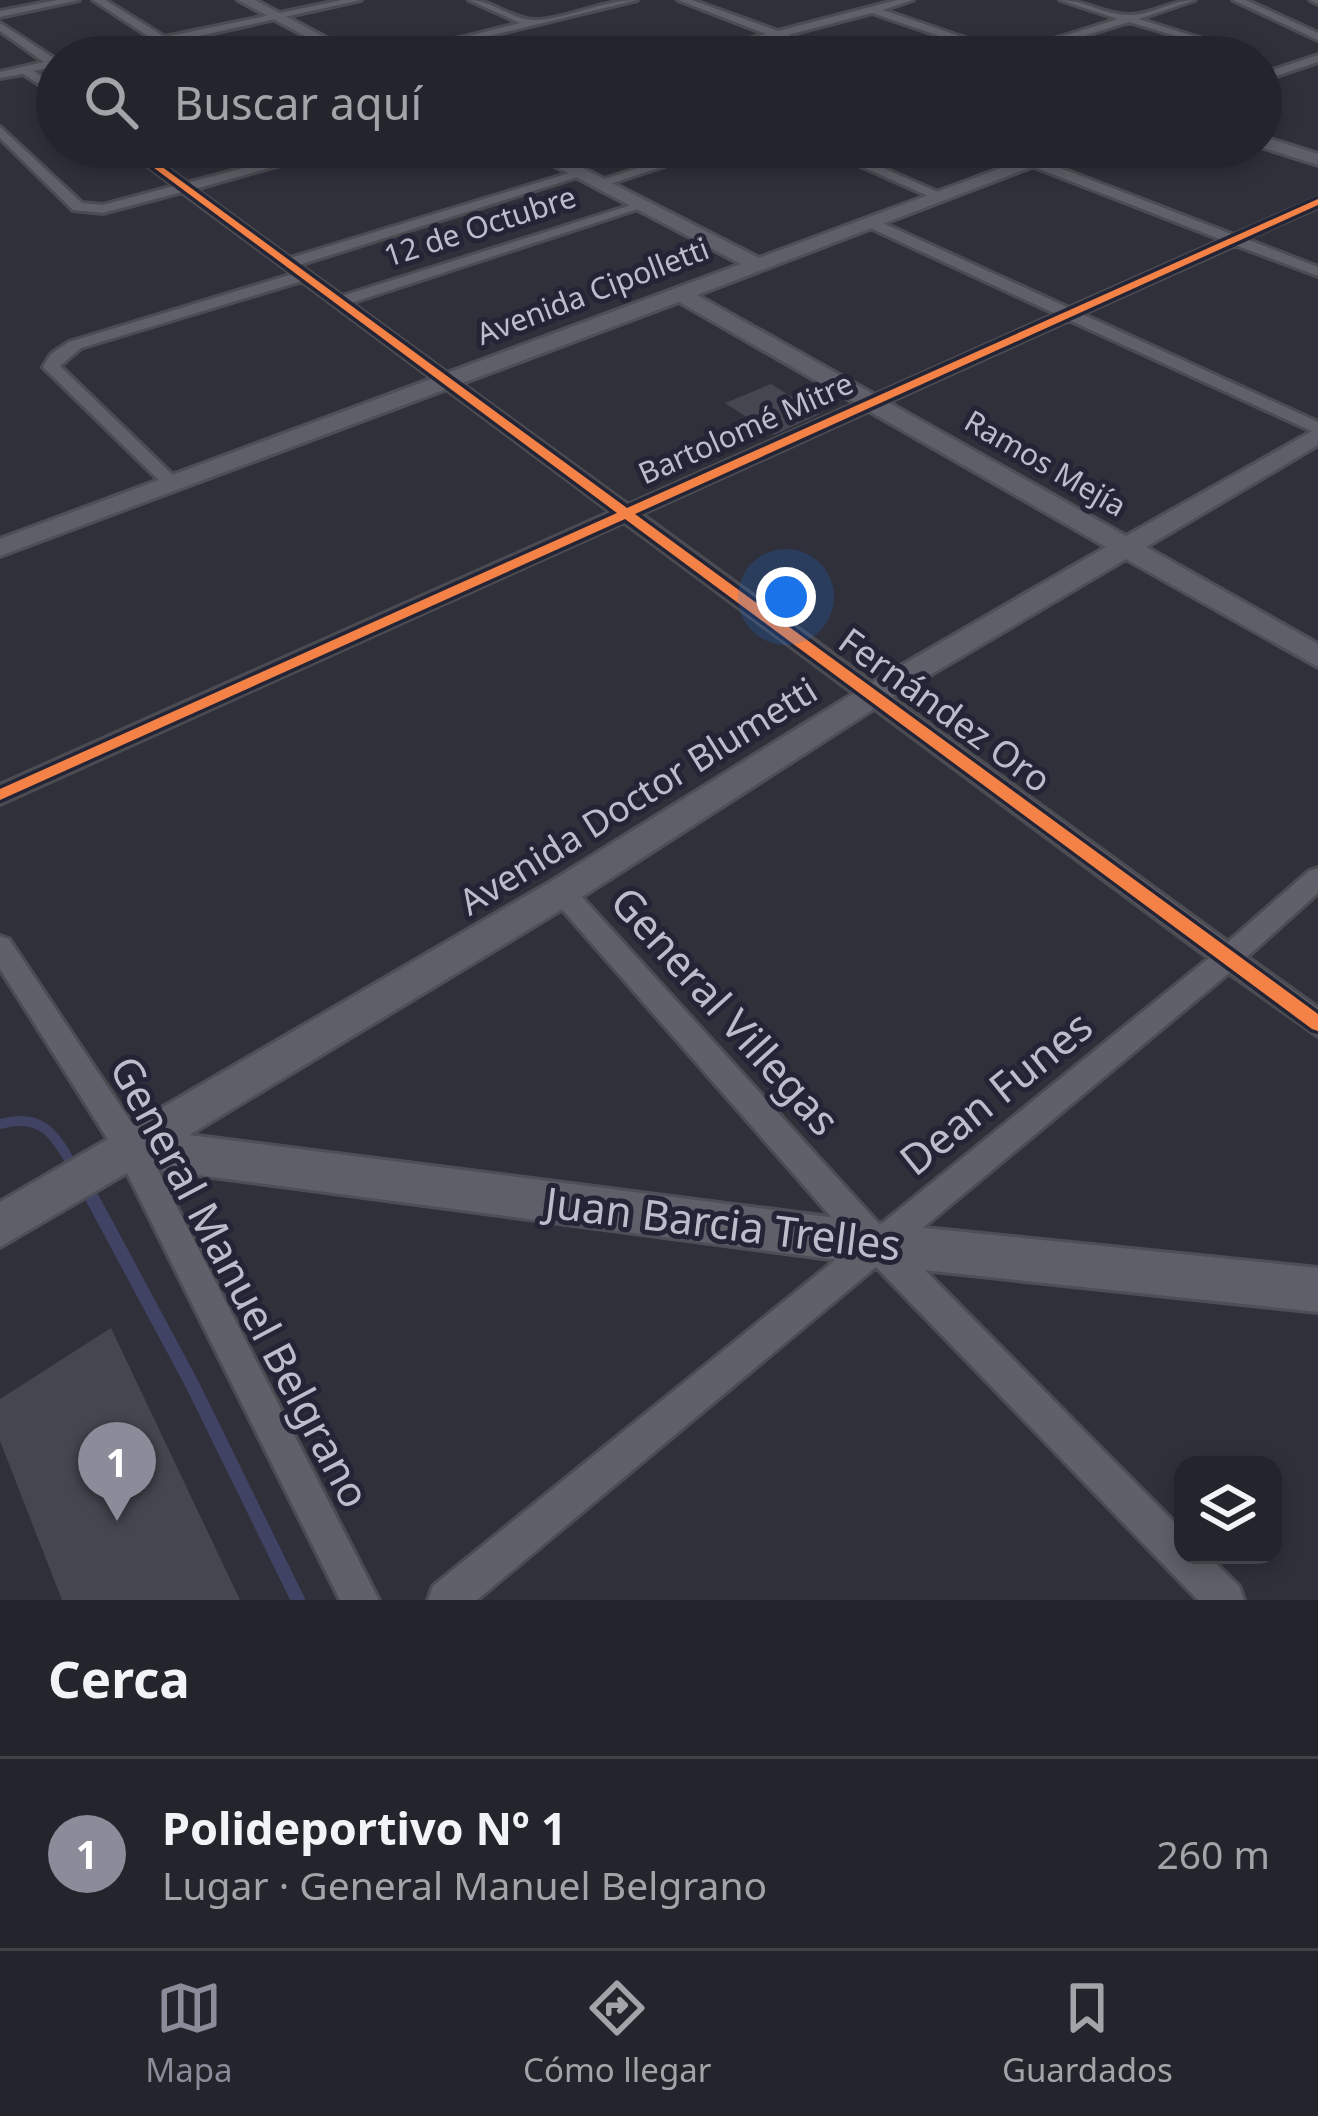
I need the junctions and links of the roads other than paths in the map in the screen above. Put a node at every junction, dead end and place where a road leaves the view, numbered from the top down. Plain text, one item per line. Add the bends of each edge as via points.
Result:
1 (74, 0) edge
2 (98, 0) edge
3 (244, 0) edge
4 (356, 0) edge
5 (474, 0) edge
6 (632, 0) edge
7 (682, 0) edge
8 (844, 0) edge
9 (908, 0) edge
10 (1065, 0) edge
11 (1190, 0) edge
12 (1238, 0) edge
13 (872, 10) junction
14 (0, 14) edge
15 (276, 17) junction
16 (1128, 19) junction
17 (531, 24) junction
18 (0, 26) edge
19 (777, 35) junction
20 (155, 36) edge
21 (187, 36) edge
22 (314, 36) edge
23 (479, 36) edge
24 (773, 36) edge
25 (947, 36) edge
26 (1074, 36) edge
27 (1185, 36) edge
28 (1318, 38) edge
29 (36, 51) edge
30 (1318, 58) edge
31 (1282, 65) edge
32 (36, 68) edge
33 (1291, 68) junction
34 (26, 70) junction
35 (1282, 71) edge
36 (0, 75) edge
37 (1318, 75) edge
38 (36, 77) edge
39 (0, 131) edge
40 (1282, 148) edge
41 (1318, 160) edge
42 (36, 166) edge
43 (38, 168) edge
44 (158, 168) edge
45 (258, 168) edge
46 (570, 168) edge
47 (631, 168) edge
48 (874, 168) edge
49 (1017, 168) edge
50 (1049, 168) edge
51 (590, 178) junction
52 (185, 188) junction
53 (940, 196) junction
54 (1318, 202) edge
55 (639, 204) junction
56 (869, 222) junction
57 (1234, 239) junction
58 (754, 263) junction
59 (295, 270) junction
60 (1318, 272) edge
61 (677, 292) junction
62 (338, 302) junction
63 (1068, 314) junction
64 (444, 381) junction
65 (871, 403) junction
66 (1318, 432) edge
67 (172, 483) junction
68 (626, 513) junction
69 (1124, 547) junction
70 (0, 548) edge
71 (1318, 657) edge
72 (874, 694) junction
73 (0, 795) edge
74 (1318, 878) edge
75 (562, 892) junction
76 (0, 947) edge
77 (1228, 957) junction
78 (1318, 1024) edge
79 (130, 1147) junction
80 (0, 1226) edge
81 (876, 1244) junction
82 (1318, 1290) edge
83 (360, 1600) edge
84 (447, 1600) edge
85 (1225, 1600) edge

1 - 14 street
2 - 20 street
3 - 15 street
4 - 15 street
5 - 17 street
6 - 17 street
7 - 19 street
8 - 13 street
9 - 13 street
10 - 16 street
11 - 16 street
12 - 28 street
13 - 19 street
13 - 25 street
15 - 21 street
15 - 22 street
16 - 26 street
16 - 27 street
17 - 23 street
18 - 29 street
19 - 24 street
30 - 33 street
31 - 33 street
32 - 34 street
33 - 35 street
33 - 37 street
34 - 36 street
34 - 38 street
39 - 42 street
40 - 41 street
43 - 52 street via 78,207 103,209
44 - 52 street, Fernández Oro
45 - 52 street
46 - 51 street
47 - 51 street, 12 de Octubre
48 - 53 street
49 - 53 street, Avenida Cipolletti
50 - 57 street
51 - 55 street
51 - 59 street, 12 de Octubre
52 - 59 street, Fernández Oro
53 - 56 street, Avenida Cipolletti
54 - 57 street, Bartolomé Mitre
55 - 58 street
55 - 62 street, 12 de Octubre
56 - 58 street, Avenida Cipolletti
56 - 63 street
57 - 60 street
57 - 63 street, Bartolomé Mitre
58 - 61 street, Avenida Cipolletti
59 - 62 street, Fernández Oro
59 - 67 street via 75,345 51,367
61 - 64 street, Avenida Cipolletti
61 - 65 street, Ramos Mejía
62 - 64 street, Fernández Oro
63 - 65 street, Bartolomé Mitre
63 - 66 street
64 - 67 street, Avenida Cipolletti
64 - 68 street, Fernández Oro
65 - 68 street, Bartolomé Mitre
65 - 69 street, Ramos Mejía
66 - 69 street, Avenida Doctor Blumetti
67 - 70 street, Avenida Cipolletti
68 - 72 street, Fernández Oro
68 - 73 street, Bartolomé Mitre
69 - 71 street, Ramos Mejía
69 - 72 street, Avenida Doctor Blumetti
72 - 75 street, Avenida Doctor Blumetti
72 - 77 street, Fernández Oro
74 - 77 street, Dean Funes
75 - 79 street, Avenida Doctor Blumetti
75 - 81 street, General Villegas
76 - 79 street, General Manuel Belgrano
77 - 78 street, Fernández Oro
77 - 81 street, Dean Funes
79 - 80 street, Avenida Doctor Blumetti
79 - 81 street, Juan Barcia Trelles
79 - 83 street, General Manuel Belgrano
81 - 82 street, Juan Barcia Trelles
81 - 84 street, Dean Funes
81 - 85 street, General Villegas

